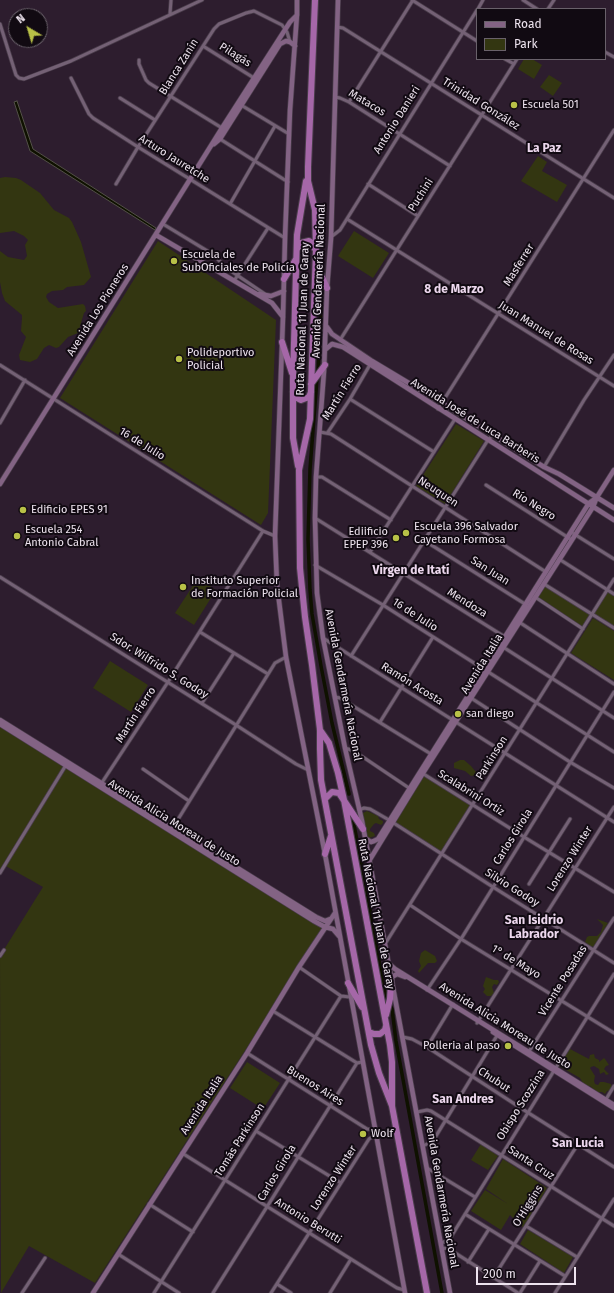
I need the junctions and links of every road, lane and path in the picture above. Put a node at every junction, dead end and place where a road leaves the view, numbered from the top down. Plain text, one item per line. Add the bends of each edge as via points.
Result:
1 (171, 0) edge
2 (202, 0) edge
3 (297, 0) edge
4 (315, 0) edge
5 (412, 0) edge
6 (523, 0) edge
7 (339, 1) edge
8 (535, 8) edge
9 (476, 12) edge
10 (170, 14) junction
11 (297, 15) junction
12 (0, 24) edge
13 (337, 27) junction
14 (285, 29) junction
15 (463, 32) junction
16 (476, 40) edge
17 (290, 42) junction
18 (203, 46) junction
19 (295, 46) junction
20 (380, 52) junction
21 (139, 60) dead end
22 (507, 60) edge
23 (516, 60) edge
24 (514, 64) junction
25 (71, 78) dead end
26 (255, 79) junction
27 (431, 83) junction
28 (171, 96) junction
29 (334, 97) junction
30 (120, 98) dead end
31 (349, 102) junction
32 (240, 104) junction
33 (482, 114) junction
34 (156, 120) junction
35 (275, 126) junction
36 (222, 128) junction
37 (614, 130) edge
38 (399, 134) junction
39 (290, 135) junction
40 (218, 138) junction
41 (138, 147) junction
42 (255, 161) junction
43 (450, 166) junction
44 (308, 167) junction
45 (583, 179) junction
46 (191, 180) junction
47 (288, 182) junction
48 (116, 184) dead end
49 (368, 184) junction
50 (614, 198) edge
51 (230, 204) junction
52 (418, 216) junction
53 (347, 219) junction
54 (163, 224) junction
55 (268, 228) junction
56 (156, 235) junction
57 (285, 238) junction
58 (331, 238) junction
59 (297, 249) junction
60 (316, 250) junction
61 (397, 250) junction
62 (297, 258) junction
63 (316, 264) junction
64 (238, 275) junction
65 (284, 280) junction
66 (234, 281) junction
67 (327, 288) junction
68 (284, 291) junction
69 (255, 294) junction
70 (266, 295) junction
71 (498, 314) junction
72 (283, 317) junction
73 (326, 326) junction
74 (340, 340) junction
75 (282, 342) junction
76 (326, 349) junction
77 (614, 355) edge
78 (371, 363) junction
79 (1, 366) edge
80 (325, 366) junction
81 (600, 377) junction
82 (293, 379) junction
83 (26, 380) junction
84 (311, 384) junction
85 (614, 386) edge
86 (293, 391) junction
87 (311, 391) junction
88 (54, 398) junction
89 (350, 399) junction
90 (442, 403) junction
91 (438, 409) junction
92 (455, 419) junction
93 (0, 423) edge
94 (320, 432) junction
95 (328, 432) junction
96 (493, 435) junction
97 (488, 440) junction
98 (434, 452) junction
99 (544, 467) junction
100 (299, 470) junction
101 (614, 470) edge
102 (316, 477) junction
103 (0, 484) edge
104 (486, 485) dead end
105 (412, 486) junction
106 (597, 497) junction
107 (591, 505) junction
108 (445, 508) junction
109 (614, 508) edge
110 (315, 518) junction
111 (391, 520) junction
112 (614, 520) edge
113 (263, 531) junction
114 (573, 533) junction
115 (275, 536) junction
116 (570, 538) junction
117 (424, 541) junction
118 (370, 552) junction
119 (559, 559) junction
120 (614, 559) edge
121 (316, 565) junction
122 (546, 572) junction
123 (404, 574) junction
124 (0, 577) edge
125 (614, 579) edge
126 (544, 584) junction
127 (607, 590) junction
128 (614, 594) edge
129 (533, 596) junction
130 (525, 604) junction
131 (383, 606) junction
132 (592, 614) junction
133 (519, 622) junction
134 (614, 628) edge
135 (583, 629) junction
136 (200, 632) junction
137 (433, 637) junction
138 (323, 638) junction
139 (507, 638) junction
140 (503, 647) junction
141 (234, 653) junction
142 (568, 653) junction
143 (286, 656) junction
144 (351, 656) junction
145 (486, 671) junction
146 (268, 674) junction
147 (552, 678) junction
148 (168, 682) junction
149 (614, 684) edge
150 (402, 688) junction
151 (614, 692) edge
152 (334, 696) junction
153 (471, 698) junction
154 (537, 703) junction
155 (202, 704) junction
156 (602, 711) junction
157 (614, 718) edge
158 (0, 720) edge
159 (454, 721) junction
160 (380, 722) junction
161 (0, 724) edge
162 (236, 725) junction
163 (520, 729) junction
164 (320, 730) junction
165 (587, 736) junction
166 (345, 748) junction
167 (614, 752) edge
168 (505, 753) junction
169 (431, 754) junction
170 (570, 762) junction
171 (66, 765) junction
172 (143, 768) dead end
173 (308, 770) junction
174 (421, 772) junction
175 (101, 785) junction
176 (556, 785) junction
177 (409, 788) junction
178 (614, 788) edge
179 (325, 799) junction
180 (344, 800) junction
181 (189, 801) junction
182 (473, 804) junction
183 (614, 807) edge
184 (359, 810) junction
185 (607, 818) junction
186 (570, 819) dead end
187 (391, 821) junction
188 (614, 822) edge
189 (363, 829) junction
190 (171, 830) junction
191 (331, 835) junction
192 (524, 837) junction
193 (364, 838) junction
194 (549, 852) junction
195 (325, 854) junction
196 (442, 854) junction
197 (369, 861) junction
198 (575, 868) junction
199 (0, 873) edge
200 (529, 884) dead end
201 (493, 887) junction
202 (614, 892) edge
203 (410, 906) junction
204 (335, 913) junction
205 (544, 918) junction
206 (614, 918) edge
207 (330, 919) junction
208 (325, 927) junction
209 (339, 936) junction
210 (461, 939) junction
211 (384, 946) junction
212 (2, 950) edge
213 (594, 950) junction
214 (0, 956) edge
215 (387, 962) junction
216 (614, 963) edge
217 (299, 968) junction
218 (512, 969) junction
219 (614, 974) edge
220 (348, 983) junction
221 (391, 983) junction
222 (427, 990) junction
223 (341, 996) junction
224 (350, 997) junction
225 (562, 1001) junction
226 (453, 1005) junction
227 (272, 1011) junction
228 (365, 1012) junction
229 (587, 1016) junction
230 (385, 1018) junction
231 (478, 1021) junction
232 (386, 1026) junction
233 (369, 1032) junction
234 (614, 1033) edge
235 (498, 1034) junction
236 (314, 1037) junction
237 (403, 1037) junction
238 (427, 1048) junction
239 (247, 1053) junction
240 (528, 1053) junction
241 (360, 1062) junction
242 (554, 1069) junction
243 (472, 1077) junction
244 (288, 1080) junction
245 (614, 1086) edge
246 (605, 1101) junction
247 (614, 1105) edge
248 (330, 1106) junction
249 (392, 1106) junction
250 (614, 1108) edge
251 (417, 1112) junction
252 (527, 1112) junction
253 (446, 1120) junction
254 (375, 1130) junction
255 (256, 1131) junction
256 (376, 1137) junction
257 (578, 1144) junction
258 (423, 1146) junction
259 (182, 1153) junction
260 (500, 1154) junction
261 (298, 1157) junction
262 (614, 1167) edge
263 (427, 1168) junction
264 (225, 1180) junction
265 (341, 1183) junction
266 (551, 1187) junction
267 (475, 1197) junction
268 (614, 1198) edge
269 (150, 1204) junction
270 (268, 1207) junction
271 (465, 1214) junction
272 (602, 1218) junction
273 (526, 1226) junction
274 (614, 1226) edge
275 (489, 1228) junction
276 (193, 1232) junction
277 (309, 1233) junction
278 (441, 1243) junction
279 (514, 1245) junction
280 (442, 1248) junction
281 (118, 1254) junction
282 (577, 1257) junction
283 (45, 1258) dead end
284 (352, 1259) junction
285 (540, 1261) junction
286 (468, 1262) junction
287 (565, 1276) junction
288 (494, 1278) junction
289 (161, 1281) junction
290 (276, 1284) junction
291 (405, 1291) edge
292 (511, 1291) edge
293 (22, 1293) edge
294 (93, 1293) edge
295 (154, 1293) edge
296 (179, 1293) edge
297 (213, 1293) edge
298 (271, 1293) edge
299 (291, 1293) edge
300 (330, 1293) edge
301 (427, 1293) edge
302 (450, 1293) edge
303 (519, 1293) edge
304 (555, 1293) edge

1 - 10 street
2 - 10 street
3 - 11 main road
4 - 44 highway, Ruta Nacional 11 Juan de Garay
5 - 15 street
5 - 20 street
6 - 8 street
7 - 13 main road, Avenida Gendarmería Nacional
9 - 15 street, Antonio Danieri
10 - 12 street via 71,61 24,79 16,75
11 - 14 main road, Avenida Los Pioneros
11 - 19 main road
13 - 20 street, Trinidad González via 343,28
13 - 29 main road, Avenida Gendarmería Nacional
14 - 17 street
14 - 18 street, Blanca Zanín via 279,23 251,11 219,24
14 - 26 main road, Avenida Los Pioneros
15 - 16 street
15 - 27 street, Antonio Danieri
17 - 19 main road
17 - 26 main road, Avenida Los Pioneros via 280,44
18 - 26 street, Pilagás
18 - 28 street, Blanca Zanín
19 - 39 main road
20 - 27 street, Trinidad González
20 - 31 street
21 - 28 street via 138,64 146,80
22 - 24 street
23 - 24 street, Puchini
24 - 33 street, Puchini
25 - 41 street, Arturo Jauretche via 89,114
26 - 32 main road, Avenida Los Pioneros
27 - 33 street, Trinidad González
27 - 38 street, Antonio Danieri
28 - 34 street, Blanca Zanín
28 - 36 street
29 - 31 street, Matacos
29 - 58 main road, Avenida Gendarmería Nacional
30 - 34 street
31 - 38 street, Matacos
32 - 35 street
32 - 36 main road, Avenida Los Pioneros
32 - 40 main road, Avenida Los Pioneros
33 - 43 street, Puchini
33 - 45 street, Trinidad González
34 - 41 street, Blanca Zanín
35 - 39 street
35 - 42 street
36 - 40 main road, Avenida Los Pioneros
37 - 45 street, Masferrer
38 - 43 street, Matacos
38 - 49 street, Antonio Danieri
39 - 47 main road
40 - 42 street
40 - 46 main road, Avenida Los Pioneros
41 - 46 street, Arturo Jauretche
41 - 48 street, Blanca Zanín
42 - 47 street
42 - 51 street
43 - 52 street, Puchini
44 - 59 highway, Ruta Nacional 11 Juan de Garay via 299,219
44 - 60 highway, Ruta Nacional 11 Juan de Garay via 308,181 315,210
45 - 50 street, Trinidad González
45 - 71 street, Masferrer
46 - 51 street, Arturo Jauretche
46 - 54 main road, Avenida Los Pioneros
47 - 57 main road
49 - 52 street
49 - 53 street, Antonio Danieri
51 - 55 street, Arturo Jauretche
52 - 61 street, Puchini
53 - 58 street, Antonio Danieri
53 - 61 street, Juan Manuel de Rosas
54 - 56 main road, Avenida Los Pioneros
54 - 64 street via 214,255 225,267
55 - 57 street, Arturo Jauretche
55 - 64 street
56 - 66 main road
56 - 88 main road, Avenida Los Pioneros
57 - 65 main road
58 - 67 main road, Avenida Gendarmería Nacional
59 - 60 highway via 301,243 309,241
59 - 62 highway, Ruta Nacional 11 Juan de Garay
60 - 63 highway, Ruta Nacional 11 Juan de Garay
61 - 71 street, Juan Manuel de Rosas
61 - 74 street, Puchini
62 - 65 highway
62 - 82 highway, Ruta Nacional 11 Juan de Garay
63 - 67 highway
63 - 84 highway, Ruta Nacional 11 Juan de Garay
64 - 66 street
64 - 70 street
65 - 68 main road
66 - 69 main road
67 - 73 main road, Avenida Gendarmería Nacional
68 - 70 main road via 271,296
68 - 72 main road
69 - 70 main road
69 - 72 main road via 272,303
71 - 81 street, Juan Manuel de Rosas
71 - 90 street, Masferrer
72 - 75 main road
73 - 74 main road, Avenida José de Luca Barberis
73 - 76 main road, Avenida Gendarmería Nacional
74 - 78 main road, Avenida José de Luca Barberis
75 - 82 highway
75 - 115 main road
76 - 78 main road, Avenida José de Luca Barberis via 332,344 338,345
76 - 80 main road, Avenida Gendarmería Nacional
77 - 81 street
78 - 89 street, Martín Fierro
78 - 90 main road, Avenida José de Luca Barberis
78 - 91 main road, Avenida José de Luca Barberis
79 - 83 street, 16 de Julio
80 - 84 highway
80 - 94 main road, Avenida Gendarmería Nacional
81 - 85 street, Juan Manuel de Rosas
81 - 99 street
82 - 86 highway, Ruta Nacional 11 Juan de Garay
83 - 88 street, 16 de Julio
83 - 93 street
84 - 87 highway, Ruta Nacional 11 Juan de Garay
86 - 87 highway via 301,400 309,397
86 - 100 highway, Ruta Nacional 11 Juan de Garay via 293,438
87 - 100 highway, Ruta Nacional 11 Juan de Garay via 310,425
88 - 103 main road, Avenida Los Pioneros
88 - 113 street, 16 de Julio
89 - 95 street, Martín Fierro
89 - 98 street
90 - 91 street, Masferrer
90 - 96 main road, Avenida José de Luca Barberis
91 - 92 main road, Avenida José de Luca Barberis
92 - 97 main road, Avenida José de Luca Barberis
92 - 98 street
94 - 95 street
94 - 102 main road, Avenida Gendarmería Nacional
95 - 105 street, Neuquen
96 - 97 street
96 - 99 main road, Avenida José de Luca Barberis
97 - 107 main road, Avenida José de Luca Barberis
97 - 108 street
98 - 105 street
99 - 106 main road, Avenida José de Luca Barberis
100 - 164 highway, Ruta Nacional 11 Juan de Garay via 301,582
101 - 106 main road, Avenida Italia
102 - 110 main road, Avenida Gendarmería Nacional
102 - 111 street via 322,477
104 - 116 street, Río Negro
105 - 108 street, Neuquen
105 - 111 street
106 - 107 main road, Avenida Italia
106 - 109 main road, Avenida José de Luca Barberis
107 - 112 main road, Avenida José de Luca Barberis
107 - 114 main road, Avenida Italia
108 - 117 street
108 - 122 street, Neuquen
110 - 118 street, Mendoza
110 - 121 main road, Avenida Gendarmería Nacional
111 - 118 street
113 - 115 street, 16 de Julio
113 - 136 street, Martín Fierro
114 - 116 main road, Avenida Italia
114 - 120 street
115 - 143 main road via 277,585
116 - 119 main road, Avenida Italia
116 - 122 main road, Avenida Italia
117 - 123 street
117 - 130 street, San Juan
118 - 123 street, Mendoza
119 - 126 main road, Avenida Italia
119 - 127 street
121 - 131 street, 16 de Julio
121 - 138 main road, Avenida Gendarmería Nacional
122 - 129 main road, Avenida Italia
123 - 131 street
123 - 139 street, Mendoza
124 - 148 street, Sdor. Wilfrido S. Godoy
125 - 127 street, Parkinson
126 - 129 main road, Avenida Italia
126 - 132 street
127 - 128 street
127 - 132 street, Parkinson
129 - 130 main road, Avenida Italia
129 - 133 main road, Avenida Italia
129 - 135 street
130 - 139 main road, Avenida Italia
131 - 137 street, 16 de Julio
131 - 144 street
132 - 134 street
132 - 135 street, Parkinson
133 - 139 main road, Avenida Italia
133 - 142 street
135 - 142 street, Parkinson
136 - 141 street
136 - 148 street, Martín Fierro
137 - 145 street, 16 de Julio
137 - 150 street
138 - 144 street, Ramón Acosta
138 - 152 main road, Avenida Gendarmería Nacional
139 - 140 main road, Avenida Italia
139 - 145 main road, Avenida Italia
140 - 145 main road, Avenida Italia
140 - 147 street
141 - 146 street
141 - 155 street
142 - 147 street, Parkinson
142 - 149 street
143 - 146 street via 275,662
143 - 173 main road
144 - 150 street, Ramón Acosta
145 - 153 main road, Avenida Italia
145 - 154 street, 16 de Julio
145 - 159 main road, Avenida Italia
146 - 162 street
147 - 154 street, Parkinson
147 - 156 street
148 - 155 street, Sdor. Wilfrido S. Godoy
148 - 175 street, Martín Fierro
150 - 159 street, Ramón Acosta
150 - 160 street
151 - 156 street, Carlos Girola
152 - 160 street
152 - 166 main road, Avenida Gendarmería Nacional
153 - 159 main road, Avenida Italia
153 - 163 street
154 - 163 street, Parkinson
154 - 165 street, 16 de Julio
155 - 162 street, Sdor. Wilfrido S. Godoy
156 - 157 street
156 - 165 street, Carlos Girola
158 - 175 main road, Avenida Alicia Moreau de Justo
159 - 168 street, Ramón Acosta
159 - 169 main road, Avenida Italia
159 - 174 main road, Avenida Italia
160 - 169 street
161 - 171 main road, Avenida Alicia Moreau de Justo
162 - 173 street, Sdor. Wilfrido S. Godoy
162 - 181 street
163 - 168 street, Parkinson
163 - 170 street
164 - 179 highway, Ruta Nacional 11 Juan de Garay
164 - 180 highway, Ruta Nacional 11 Juan de Garay via 329,743
165 - 167 street, 16 de Julio
165 - 170 street, Carlos Girola
166 - 177 street via 354,751
166 - 184 main road, Avenida Gendarmería Nacional
168 - 176 street, Ramón Acosta
168 - 182 street, Parkinson
169 - 174 main road, Avenida Italia
170 - 176 street, Carlos Girola
170 - 178 street
171 - 175 main road, Avenida Alicia Moreau de Justo
171 - 199 street
172 - 181 street
173 - 195 main road
174 - 177 main road, Avenida Italia
174 - 182 street, Scalabrini Ortiz
174 - 187 main road, Avenida Italia
175 - 190 main road, Avenida Alicia Moreau de Justo
176 - 185 street, Ramón Acosta
176 - 192 street, Carlos Girola
177 - 187 main road, Avenida Italia
179 - 180 highway via 332,792 339,793
179 - 191 highway, Ruta Nacional 11 Juan de Garay
180 - 189 highway
180 - 230 highway, Ruta Nacional 11 Juan de Garay
181 - 190 street
182 - 192 street, Scalabrini Ortiz
182 - 196 street, Parkinson
183 - 185 street, Lorenzo Winter
184 - 187 street, Silvio Godoy via 370,809
184 - 189 main road, Avenida Gendarmería Nacional
185 - 188 street, Ramón Acosta
185 - 198 street, Lorenzo Winter
186 - 194 street
187 - 193 main road, Avenida Italia via 378,839 371,842
187 - 196 street, Silvio Godoy
187 - 197 main road, Avenida Italia
189 - 193 main road, Avenida Gendarmería Nacional
190 - 207 main road, Avenida Alicia Moreau de Justo via 316,917 325,921
190 - 208 main road, Avenida Alicia Moreau de Justo
191 - 195 highway
191 - 228 highway, Ruta Nacional 11 Juan de Garay
192 - 194 street, Scalabrini Ortiz
192 - 201 street, Carlos Girola
193 - 197 main road, Avenida Gendarmería Nacional
194 - 198 street, Scalabrini Ortiz
194 - 200 street
195 - 204 main road
196 - 201 street, Silvio Godoy
196 - 203 street, Parkinson
197 - 211 main road, Avenida Gendarmería Nacional
198 - 202 street, Scalabrini Ortiz
198 - 205 street, Lorenzo Winter
201 - 205 street, Silvio Godoy
201 - 210 street, Carlos Girola
203 - 210 street, 1° de Mayo
203 - 211 street, Parkinson
204 - 207 main road, Avenida Italia
204 - 209 main road
205 - 213 street, Silvio Godoy
205 - 218 street, Lorenzo Winter
206 - 213 street, Vicente Posadas
207 - 208 main road, Avenida Italia
208 - 209 main road, Avenida Alicia Moreau de Justo via 333,929
208 - 217 main road, Avenida Italia
209 - 220 main road
210 - 218 street, 1° de Mayo
210 - 222 street, Carlos Girola
211 - 215 main road, Avenida Gendarmería Nacional
212 - 214 street
213 - 216 street, Silvio Godoy
213 - 225 street, Vicente Posadas
215 - 221 main road, Avenida Gendarmería Nacional
215 - 222 main road, Avenida Alicia Moreau de Justo
217 - 223 street
217 - 227 main road, Avenida Italia
218 - 225 street, 1° de Mayo
218 - 231 street, Lorenzo Winter
219 - 229 street, Obispo Scozzina
220 - 224 main road
220 - 228 highway
221 - 222 main road, Avenida Alicia Moreau de Justo via 392,977 397,974
221 - 230 highway
221 - 237 main road, Avenida Gendarmería Nacional
222 - 226 main road, Avenida Alicia Moreau de Justo
223 - 224 street
223 - 236 street, Tomás Parkinson
224 - 241 main road
225 - 229 street, 1° de Mayo
225 - 240 street, Vicente Posadas
226 - 231 main road, Avenida Alicia Moreau de Justo
226 - 238 street
227 - 236 street
227 - 239 main road, Avenida Italia
228 - 233 highway, Ruta Nacional 11 Juan de Garay
229 - 234 street, 1° de Mayo
229 - 242 street, Obispo Scozzina
230 - 232 highway, Ruta Nacional 11 Juan de Garay
231 - 235 main road, Avenida Alicia Moreau de Justo
232 - 233 highway via 380,1034
232 - 249 highway, Ruta Nacional 11 Juan de Garay via 392,1062
233 - 249 highway, Ruta Nacional 11 Juan de Garay via 374,1059
235 - 240 main road, Avenida Alicia Moreau de Justo
235 - 243 street
236 - 241 street
236 - 244 street, Tomás Parkinson
237 - 238 street, Chubut
237 - 251 main road, Avenida Gendarmería Nacional
238 - 243 street, Chubut
239 - 244 street, Buenos Aires
239 - 259 main road, Avenida Italia
240 - 242 main road, Avenida Alicia Moreau de Justo
241 - 248 street, Carlos Girola
241 - 254 main road
242 - 246 main road, Avenida Alicia Moreau de Justo
242 - 252 street, Obispo Scozzina
243 - 252 street, Chubut
243 - 253 street
244 - 248 street, Buenos Aires
244 - 255 street, Tomás Parkinson
245 - 246 street
246 - 247 main road, Avenida Alicia Moreau de Justo
246 - 250 main road, Avenida Alicia Moreau de Justo
248 - 254 street, Buenos Aires via 367,1130
248 - 261 street, Carlos Girola
249 - 301 highway, Ruta Nacional 11 Juan de Garay
251 - 253 street, Santa Cruz via 431,1111
251 - 258 main road, Avenida Gendarmería Nacional
252 - 257 street, Chubut
252 - 260 street, Obispo Scozzina
253 - 258 street via 433,1140
253 - 260 street, Santa Cruz
254 - 256 main road
255 - 261 street
255 - 264 street, Tomás Parkinson
256 - 265 street, Lorenzo Winter via 369,1139
256 - 291 main road
257 - 262 street, Chubut
257 - 266 street, O'Higgins
258 - 263 main road, Avenida Gendarmería Nacional
259 - 264 street, Antonio Berutti
259 - 269 main road, Avenida Italia
260 - 266 street, Santa Cruz
260 - 267 street, Obispo Scozzina
261 - 265 street
261 - 270 street, Carlos Girola
263 - 267 street
263 - 278 main road, Avenida Gendarmería Nacional
264 - 270 street, Antonio Berutti
264 - 276 street, Tomás Parkinson
265 - 277 street, Lorenzo Winter
266 - 272 street, Santa Cruz
266 - 273 street, O'Higgins
267 - 271 street, Obispo Scozzina
268 - 272 street
269 - 276 street
269 - 281 main road, Avenida Italia
270 - 277 street, Antonio Berutti
270 - 297 street, Carlos Girola
271 - 275 street
271 - 278 street, Obispo Scozzina via 448,1240
272 - 274 street, Santa Cruz
272 - 282 street
273 - 279 street, O'Higgins
273 - 282 street
275 - 279 street
275 - 286 street
276 - 289 street, Tomás Parkinson
277 - 284 street, Antonio Berutti
277 - 290 street, Lorenzo Winter
278 - 280 main road, Avenida Gendarmería Nacional
279 - 285 street
279 - 288 street, O'Higgins
280 - 286 street via 449,1249
280 - 302 main road, Avenida Gendarmería Nacional
281 - 289 street
281 - 294 main road, Avenida Italia
282 - 287 street
283 - 293 street
284 - 291 street, Antonio Berutti
284 - 300 street
285 - 287 street
285 - 303 street
286 - 288 street
287 - 304 street
288 - 292 street
289 - 295 street, Tomás Parkinson
289 - 296 street
290 - 298 street, Lorenzo Winter
290 - 299 street
292 - 303 street

